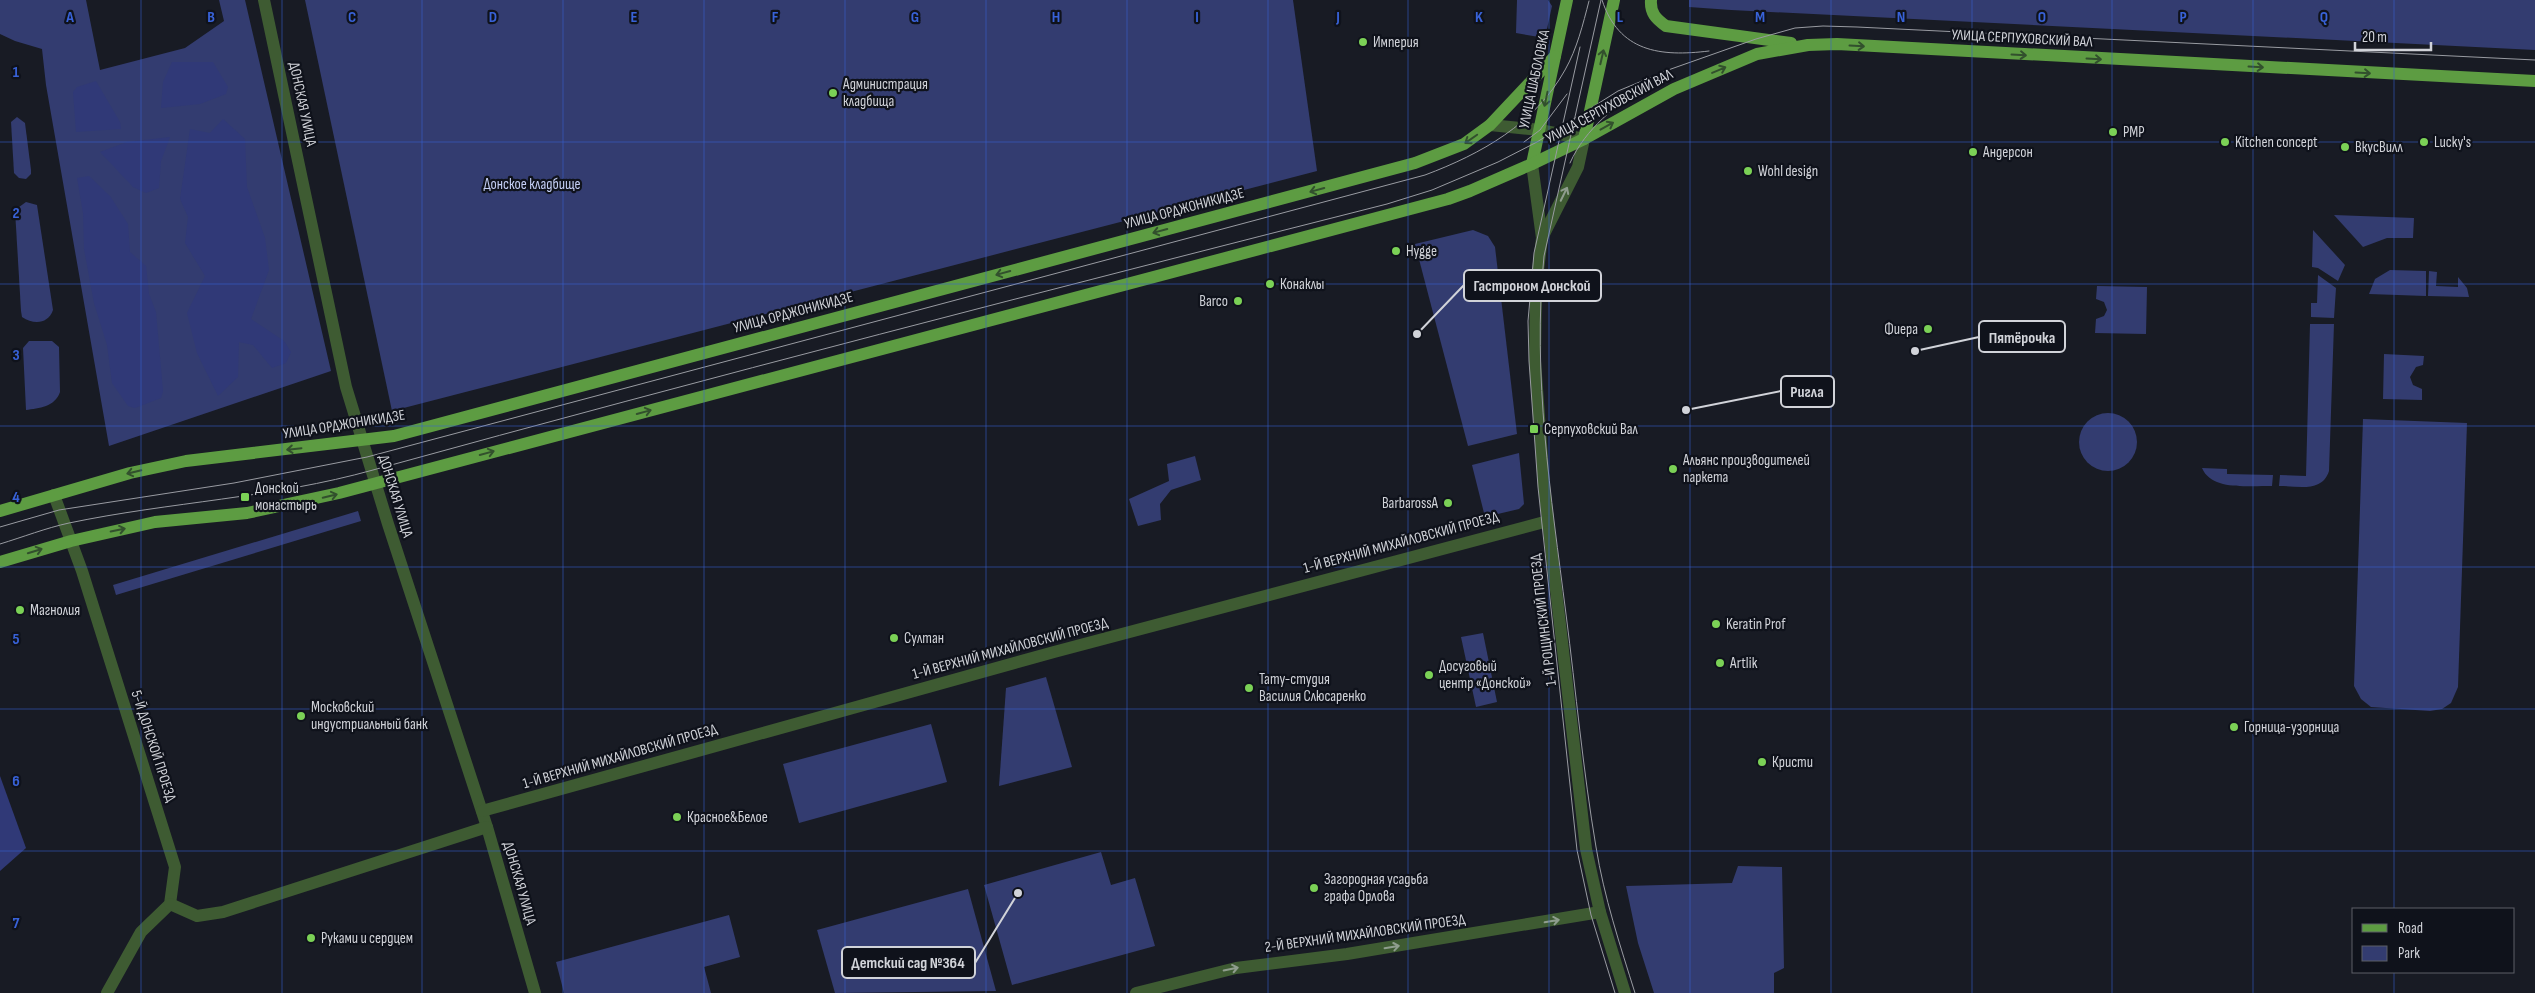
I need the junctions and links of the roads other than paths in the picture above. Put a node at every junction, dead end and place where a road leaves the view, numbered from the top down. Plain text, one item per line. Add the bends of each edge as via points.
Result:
1 (264, 0) edge
2 (1567, 0) edge
3 (1614, 0) edge
4 (1651, 0) edge
5 (1808, 45) junction
6 (1556, 56) junction
7 (2535, 81) edge
8 (1490, 125) junction
9 (1540, 130) junction
10 (1584, 139) junction
11 (1532, 164) junction
12 (1542, 238) junction
13 (362, 441) junction
14 (375, 483) junction
15 (54, 495) junction
16 (0, 511) edge
17 (1548, 521) junction
18 (71, 541) junction
19 (0, 562) edge
20 (482, 811) junction
21 (488, 827) junction
22 (170, 904) junction
23 (1600, 912) junction
24 (107, 993) edge
25 (535, 993) edge
26 (1136, 993) edge
27 (1625, 993) edge

1 - 13 street, ДОНСКАЯ УЛИЦА via 346,387
2 - 6 main road, УЛИЦА ШАБОЛОВКА
10 -> 3 main road
4 - 5 main road via 1656,18 1666,26
5 -> 7 main road, УЛИЦА СЕРПУХОВСКИЙ ВАЛ
10 -> 5 main road, УЛИЦА СЕРПУХОВСКИЙ ВАЛ via 1674,89 1758,54
6 - 8 main road, УЛИЦА ОРДЖОНИКИДЗЕ
6 -> 9 main road, УЛИЦА ШАБОЛОВКА
8 - 9 street
8 -> 13 main road, УЛИЦА ОРДЖОНИКИДЗЕ via 1464,144 1415,163 404,433
9 - 10 street
9 - 11 main road, УЛИЦА ШАБОЛОВКА
10 - 11 main road, УЛИЦА СЕРПУХОВСКИЙ ВАЛ
12 -> 10 street, 1-Й РОЩИНСКИЙ ПРОЕЗД via 1578,167
11 - 12 street, 1-Й РОЩИНСКИЙ ПРОЕЗД
14 -> 11 main road via 1344,228 1470,191
12 - 17 street, 1-Й РОЩИНСКИЙ ПРОЕЗД via 1534,321
13 - 14 street, ДОНСКАЯ УЛИЦА
13 -> 15 main road, УЛИЦА ОРДЖОНИКИДЗЕ via 186,461
18 -> 14 main road via 155,522 248,513
14 - 20 street, ДОНСКАЯ УЛИЦА
15 - 16 main road, УЛИЦА ОРДЖОНИКИДЗЕ
15 - 18 street, 5-Й ДОНСКОЙ ПРОЕЗД
17 - 20 street, 1-Й ВЕРХНИЙ МИХАЙЛОВСКИЙ ПРОЕЗД via 1072,647
17 - 23 street, 1-Й РОЩИНСКИЙ ПРОЕЗД via 1586,849
19 -> 18 main road
18 - 22 street, 5-Й ДОНСКОЙ ПРОЕЗД via 175,866
20 - 21 street, ДОНСКАЯ УЛИЦА
21 - 22 street via 223,912 197,916
21 - 25 street, ДОНСКАЯ УЛИЦА
22 - 24 street via 141,932
26 -> 23 street, 2-Й ВЕРХНИЙ МИХАЙЛОВСКИЙ ПРОЕЗД via 1236,968 1347,954
23 - 27 street, 1-Й РОЩИНСКИЙ ПРОЕЗД

